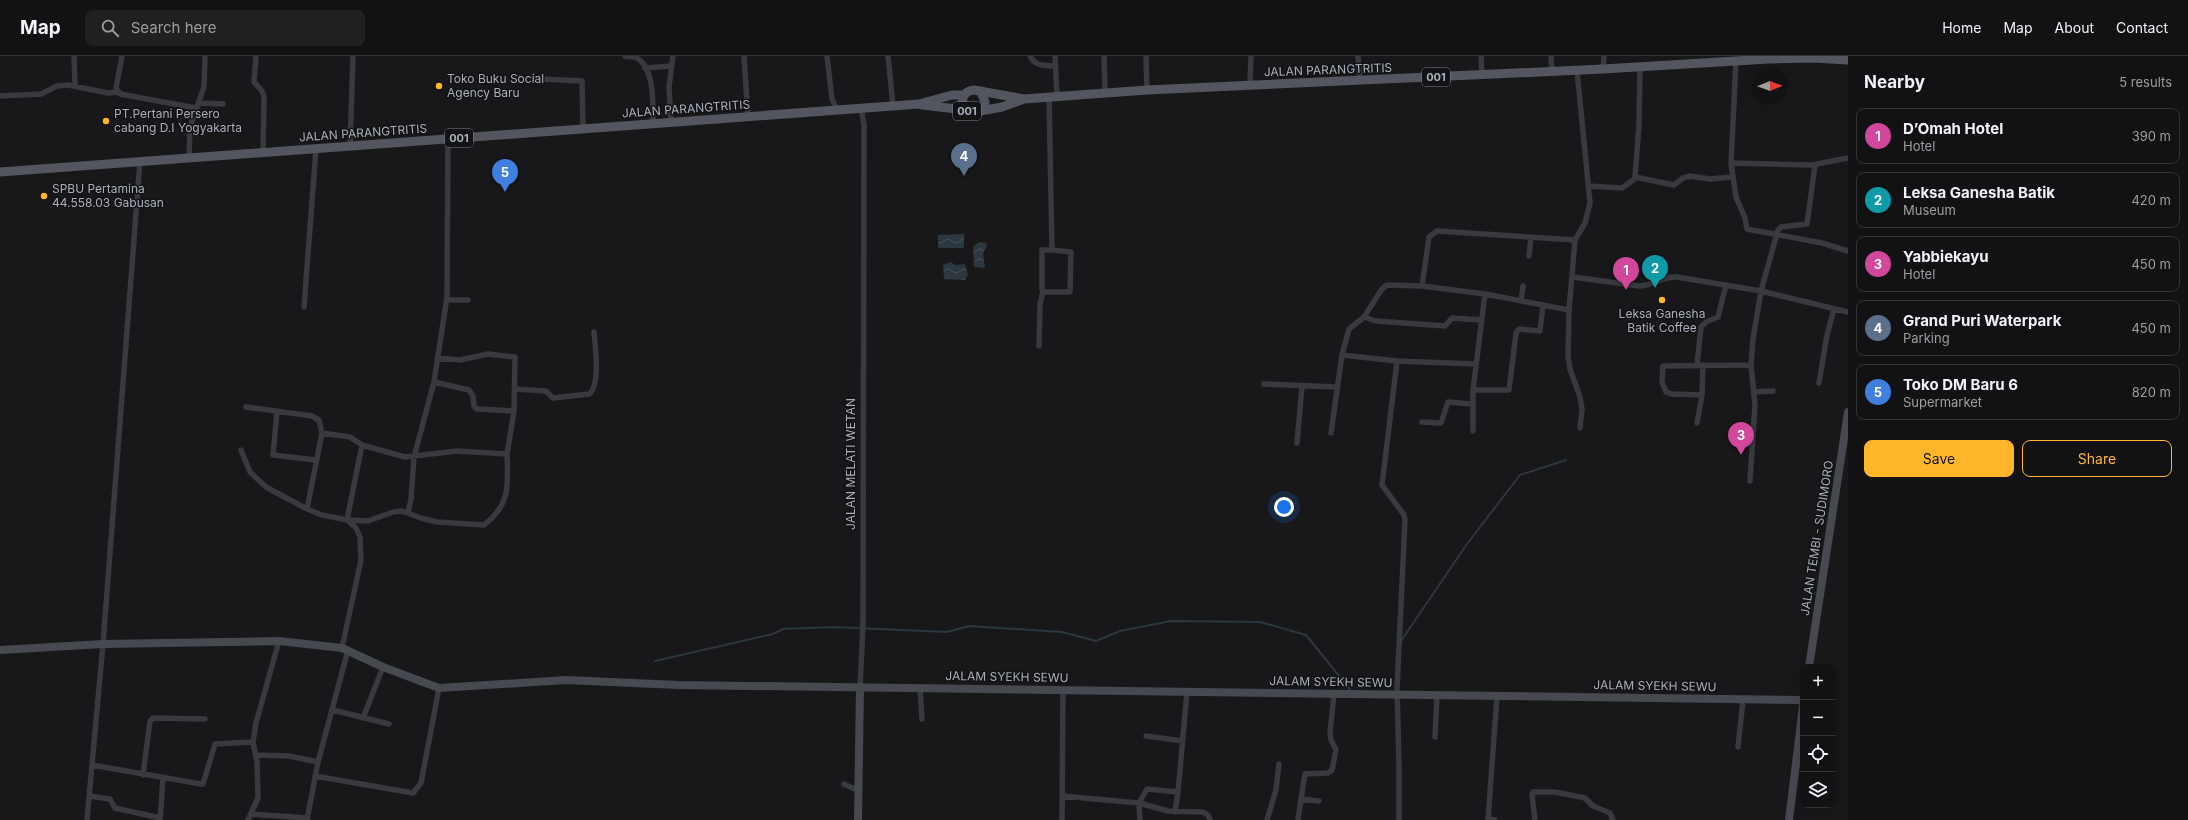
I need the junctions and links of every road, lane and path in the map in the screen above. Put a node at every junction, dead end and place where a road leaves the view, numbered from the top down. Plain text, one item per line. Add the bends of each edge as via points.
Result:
1 (74, 56) edge
2 (122, 56) edge
3 (206, 56) edge
4 (256, 56) edge
5 (353, 56) edge
6 (625, 56) edge
7 (673, 56) edge
8 (744, 56) edge
9 (826, 56) edge
10 (888, 56) edge
11 (1030, 56) edge
12 (1055, 56) edge
13 (1104, 56) edge
14 (1146, 56) edge
15 (1251, 56) edge
16 (1358, 56) edge
17 (1481, 56) edge
18 (1551, 56) edge
19 (1604, 56) edge
20 (1797, 57) edge
21 (1848, 60) edge
22 (1736, 61) junction
23 (671, 66) junction
24 (1055, 66) junction
25 (1640, 67) junction
26 (645, 68) junction
27 (1603, 69) junction
28 (1577, 70) junction
29 (1552, 71) junction
30 (1482, 75) junction
31 (542, 79) dead end
32 (1360, 81) junction
33 (1250, 85) junction
34 (75, 86) junction
35 (1147, 90) junction
36 (118, 92) junction
37 (981, 92) junction
38 (1105, 92) junction
39 (964, 95) junction
40 (0, 96) edge
41 (1053, 96) junction
42 (1024, 98) junction
43 (223, 104) dead end
44 (919, 104) junction
45 (197, 105) junction
46 (893, 106) junction
47 (861, 108) junction
48 (837, 110) junction
49 (966, 110) junction
50 (980, 111) junction
51 (748, 117) junction
52 (671, 122) junction
53 (654, 123) junction
54 (583, 128) junction
55 (448, 139) junction
56 (350, 147) junction
57 (316, 149) junction
58 (263, 153) junction
59 (1848, 158) edge
60 (189, 159) junction
61 (140, 161) junction
62 (1731, 163) junction
63 (1816, 165) junction
64 (0, 172) edge
65 (1732, 177) junction
66 (1636, 178) junction
67 (1588, 186) junction
68 (1776, 234) junction
69 (1531, 237) junction
70 (1575, 240) junction
71 (1052, 250) junction
72 (1848, 251) edge
73 (1529, 256) dead end
74 (1573, 277) junction
75 (1726, 285) junction
76 (1422, 286) junction
77 (1523, 286) dead end
78 (1761, 291) junction
79 (1043, 292) junction
80 (1485, 294) junction
81 (447, 300) junction
82 (468, 300) dead end
83 (1521, 301) junction
84 (1543, 305) junction
85 (304, 306) dead end
86 (1569, 310) junction
87 (1834, 310) junction
88 (1848, 312) edge
89 (1364, 317) junction
90 (1482, 320) junction
91 (594, 332) dead end
92 (1039, 346) dead end
93 (1342, 355) junction
94 (438, 358) junction
95 (1397, 362) junction
96 (1476, 364) junction
97 (1700, 365) junction
98 (1751, 365) junction
99 (434, 382) junction
100 (1819, 383) dead end
101 (1264, 384) dead end
102 (1302, 386) junction
103 (1337, 387) junction
104 (515, 389) junction
105 (1473, 390) junction
106 (1773, 391) dead end
107 (1754, 392) junction
108 (1702, 395) junction
109 (1472, 404) junction
110 (246, 407) dead end
111 (514, 411) junction
112 (277, 412) junction
113 (1848, 412) edge
114 (1422, 422) dead end
115 (1697, 423) dead end
116 (1580, 428) dead end
117 (1473, 431) dead end
118 (322, 433) junction
119 (1331, 433) dead end
120 (1297, 444) dead end
121 (362, 445) junction
122 (241, 450) dead end
123 (507, 454) junction
124 (414, 457) junction
125 (316, 460) junction
126 (1750, 481) dead end
127 (307, 509) junction
128 (408, 512) junction
129 (347, 520) junction
130 (279, 641) junction
131 (103, 644) junction
132 (345, 649) junction
133 (0, 650) edge
134 (1809, 664) edge
135 (383, 666) junction
136 (860, 687) junction
137 (439, 688) junction
138 (920, 688) junction
139 (1063, 690) junction
140 (1187, 692) junction
141 (1397, 692) junction
142 (1334, 694) junction
143 (1438, 695) junction
144 (1497, 696) junction
145 (1743, 700) junction
146 (1800, 700) edge
147 (333, 710) junction
148 (363, 718) junction
149 (922, 719) dead end
150 (205, 720) dead end
151 (389, 724) dead end
152 (1800, 730) edge
153 (1146, 736) dead end
154 (1435, 737) dead end
155 (1183, 741) junction
156 (253, 742) junction
157 (1738, 747) dead end
158 (256, 755) junction
159 (318, 762) junction
160 (1279, 764) dead end
161 (92, 765) junction
162 (143, 775) junction
163 (315, 776) junction
164 (163, 778) junction
165 (844, 784) dead end
166 (859, 791) junction
167 (1178, 792) junction
168 (89, 796) junction
169 (1062, 796) junction
170 (1301, 799) junction
171 (1319, 801) dead end
172 (1139, 803) junction
173 (1175, 812) junction
174 (252, 814) junction
175 (160, 819) edge
176 (307, 819) edge
177 (1488, 819) edge
178 (87, 820) edge
179 (248, 820) edge
180 (858, 820) edge
181 (1062, 820) edge
182 (1140, 820) edge
183 (1210, 820) edge
184 (1267, 820) edge
185 (1298, 820) edge
186 (1399, 820) edge
187 (1495, 820) edge
188 (1535, 820) edge
189 (1613, 820) edge
190 (1789, 820) edge

1 - 34 street
2 - 36 street via 116,88
3 - 45 street via 205,80
4 - 58 street via 254,82 264,97
5 - 56 street
6 - 26 street via 638,59
7 - 23 street
8 - 51 street
9 - 48 street via 832,99
10 - 46 street
11 - 24 street via 1041,66
12 - 24 street
13 - 38 street
14 - 35 street
15 - 33 street
16 - 32 street
17 - 30 street
18 - 29 street
19 - 27 street
20 - 21 main road, JALAN PARANGTRITIS / 001
20 - 22 main road, JALAN PARANGTRITIS / 001
22 - 25 main road, JALAN PARANGTRITIS / 001
22 - 62 street
23 - 26 street
23 - 52 street
24 - 41 street
25 - 27 main road, JALAN PARANGTRITIS / 001
25 - 66 street
26 - 53 street via 652,89
27 - 28 main road, JALAN PARANGTRITIS / 001
28 - 29 main road, JALAN PARANGTRITIS / 001
28 - 67 street
29 - 30 main road, JALAN PARANGTRITIS / 001
30 - 32 main road, JALAN PARANGTRITIS / 001
31 - 54 street via 582,81
32 - 33 main road, JALAN PARANGTRITIS / 001
33 - 35 main road, JALAN PARANGTRITIS / 001
34 - 36 street via 108,93
34 - 40 street via 57,86 41,94
35 - 38 main road, JALAN PARANGTRITIS / 001
36 - 45 street via 132,98
37 - 39 main road, 001 via 970,90
37 - 42 main road, JALAN PARANGTRITIS / 001
37 - 50 main road, 001 via 985,102
38 - 41 main road, JALAN PARANGTRITIS / 001
39 - 44 main road, JALAN PARANGTRITIS / 001
39 - 49 main road, 001 via 963,105
41 - 42 main road, JALAN PARANGTRITIS / 001
41 - 71 street
42 - 50 main road, JALAN PARANGTRITIS / 001 via 1002,107
43 - 45 street
44 - 46 main road, JALAN PARANGTRITIS / 001
44 - 49 main road, JALAN PARANGTRITIS / 001
45 - 60 street via 190,127
46 - 47 main road, JALAN PARANGTRITIS / 001
47 - 48 main road, JALAN PARANGTRITIS / 001
47 - 136 street, JALAN MELATI WETAN via 864,125 863,638
48 - 51 main road, JALAN PARANGTRITIS / 001
49 - 50 main road, 001 via 973,113
51 - 52 main road, JALAN PARANGTRITIS / 001
52 - 53 main road, JALAN PARANGTRITIS / 001
53 - 54 main road, JALAN PARANGTRITIS / 001
54 - 55 main road, JALAN PARANGTRITIS / 001
55 - 56 main road, JALAN PARANGTRITIS / 001
55 - 81 street
56 - 57 main road, JALAN PARANGTRITIS / 001
57 - 58 main road, JALAN PARANGTRITIS / 001
57 - 85 street
58 - 60 main road, JALAN PARANGTRITIS / 001
59 - 63 street
60 - 61 main road, JALAN PARANGTRITIS / 001
61 - 64 main road, JALAN PARANGTRITIS / 001
61 - 131 street
62 - 63 street
62 - 65 street
63 - 68 street via 1808,224 1781,226
65 - 66 street via 1710,179 1690,176 1682,178 1674,185
65 - 68 street via 1747,229
66 - 67 street via 1622,188
67 - 70 street via 1588,213
68 - 72 street
68 - 78 street
69 - 70 street
69 - 73 street
69 - 76 street via 1437,231 1432,233 1429,237
70 - 74 street
71 - 79 street via 1042,250
71 - 79 street via 1070,252 1071,291
74 - 75 street via 1639,286 1666,277
74 - 86 street
75 - 78 street
75 - 97 street via 1718,317 1706,322 1702,327
76 - 80 street
76 - 89 street via 1386,286
77 - 83 street
78 - 87 street
78 - 98 street
79 - 92 street via 1040,304
80 - 83 street
80 - 90 street
81 - 82 street
81 - 94 street
83 - 84 street
84 - 86 street
84 - 105 street via 1540,331 1519,330 1516,333 1509,390
86 - 116 street via 1568,357 1580,397
87 - 88 street
87 - 100 street
89 - 90 street via 1376,321 1445,326 1452,318
89 - 93 street via 1349,329
90 - 96 street
91 - 104 street via 596,377 594,388 589,394 553,398 546,391
93 - 95 street
93 - 103 street
94 - 99 street
94 - 104 street via 460,360 488,354 515,357
95 - 96 street
95 - 141 street via 1382,485 1405,520
96 - 105 street
97 - 98 street
97 - 108 street
97 - 108 street via 1663,366 1663,388 1672,394
98 - 107 street
99 - 111 street via 469,390 476,408
99 - 124 street
101 - 102 street
102 - 103 street
102 - 120 street
103 - 119 street
104 - 111 street
105 - 109 street
106 - 107 street
107 - 126 street
108 - 115 street
109 - 114 street via 1448,402 1441,423
109 - 117 street
110 - 112 street
111 - 123 street
112 - 118 street via 315,416 319,420
112 - 125 street via 272,454
113 - 134 street, JALAN TEMBI - SUDIMORO
118 - 121 street via 350,437
118 - 125 street
121 - 124 street via 398,456
121 - 129 street
122 - 127 street via 246,466 255,478 266,487
123 - 124 street via 457,451
123 - 128 street via 506,496 499,512 484,525 438,522
124 - 128 street
125 - 127 street
127 - 129 street
128 - 129 street via 393,512 365,521
129 - 132 street via 356,528 362,549
130 - 131 street
130 - 132 street
130 - 156 street
131 - 133 street
131 - 161 street
132 - 135 street
132 - 147 street
135 - 137 street
135 - 148 street
136 - 137 street, JALAM SYEKH SEWU via 566,680
136 - 138 street, JALAM SYEKH SEWU
136 - 166 street, JALAN MELATI WETAN
137 - 163 street via 421,783 415,792
138 - 139 street, JALAM SYEKH SEWU
138 - 149 street
139 - 140 street, JALAM SYEKH SEWU
139 - 169 street
140 - 142 street, JALAM SYEKH SEWU
140 - 155 street
141 - 142 street, JALAM SYEKH SEWU
141 - 143 street, JALAM SYEKH SEWU
141 - 186 street
142 - 170 street via 1330,732 1336,750 1332,770 1328,773 1305,773
143 - 144 street, JALAM SYEKH SEWU
143 - 154 street
144 - 145 street, JALAM SYEKH SEWU
144 - 177 street
145 - 146 street, JALAM SYEKH SEWU
145 - 157 street
147 - 148 street
147 - 159 street
148 - 151 street
150 - 162 street via 153,718 150,721
152 - 190 street
153 - 155 street
155 - 167 street
156 - 158 street
156 - 164 street via 215,744 203,784
158 - 159 street via 289,756
158 - 174 street via 258,798
159 - 163 street
160 - 184 street via 1276,790
161 - 162 street
161 - 168 street
162 - 164 street
163 - 176 street
164 - 175 street
165 - 166 street
166 - 180 street, JALAN MELATI WETAN
167 - 172 street via 1147,789
167 - 173 street
168 - 175 street via 110,798 115,808
168 - 178 street
169 - 172 street
169 - 181 street
170 - 171 street
170 - 185 street
172 - 173 street
172 - 182 street
173 - 183 street via 1203,812
174 - 176 street
174 - 179 street
177 - 187 street
188 - 189 street via 1532,795 1537,791 1585,798 1593,806 1610,813

